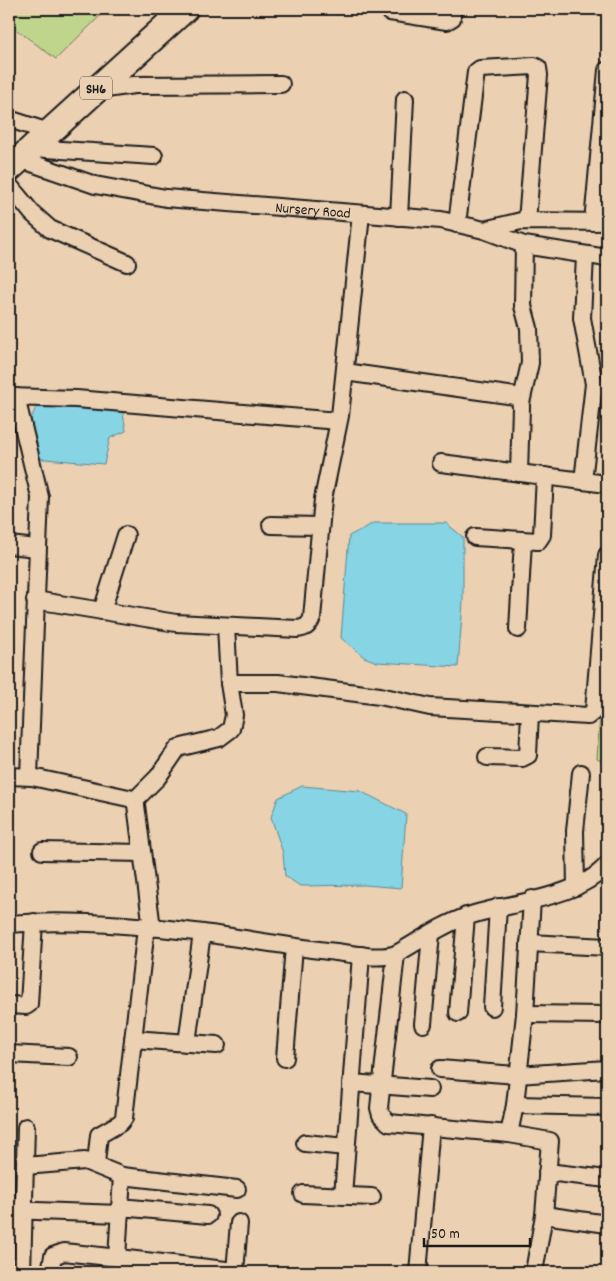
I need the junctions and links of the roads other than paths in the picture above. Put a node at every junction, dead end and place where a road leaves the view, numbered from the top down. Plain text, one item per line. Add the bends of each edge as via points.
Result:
1 (185, 9) edge
2 (452, 9) edge
3 (390, 12) dead end
4 (607, 72) edge
5 (281, 84) dead end
6 (92, 91) junction
7 (405, 99) dead end
8 (9, 119) edge
9 (604, 146) edge
10 (27, 152) edge
11 (154, 156) dead end
12 (9, 185) edge
13 (361, 214) junction
14 (399, 217) junction
15 (527, 221) junction
16 (600, 222) edge
17 (457, 224) junction
18 (484, 230) junction
19 (524, 245) junction
20 (585, 256) junction
21 (607, 258) edge
22 (127, 263) dead end
23 (345, 372) junction
24 (13, 397) edge
25 (521, 403) junction
26 (338, 421) junction
27 (441, 463) dead end
28 (519, 473) junction
29 (545, 476) junction
30 (583, 481) junction
31 (607, 484) edge
32 (270, 525) dead end
33 (320, 526) junction
34 (126, 535) dead end
35 (474, 537) dead end
36 (522, 541) junction
37 (9, 544) edge
38 (37, 548) junction
39 (607, 555) edge
40 (605, 595) edge
41 (35, 600) junction
42 (102, 611) junction
43 (226, 626) junction
44 (518, 629) dead end
45 (229, 683) junction
46 (530, 713) junction
47 (487, 757) dead end
48 (581, 773) dead end
49 (9, 776) edge
50 (29, 776) junction
51 (134, 802) junction
52 (42, 851) dead end
53 (142, 853) junction
54 (604, 872) edge
55 (576, 887) junction
56 (532, 899) junction
57 (498, 907) junction
58 (466, 916) junction
59 (34, 922) junction
60 (9, 924) edge
61 (149, 928) junction
62 (202, 933) junction
63 (431, 934) junction
64 (529, 943) junction
65 (294, 947) junction
66 (607, 947) edge
67 (396, 954) junction
68 (361, 955) junction
69 (9, 1005) edge
70 (492, 1006) dead end
71 (458, 1014) dead end
72 (525, 1014) junction
73 (607, 1015) edge
74 (422, 1024) dead end
75 (133, 1038) junction
76 (187, 1043) junction
77 (217, 1045) dead end
78 (9, 1054) edge
79 (69, 1057) dead end
80 (285, 1058) dead end
81 (607, 1069) edge
82 (440, 1070) dead end
83 (517, 1075) junction
84 (351, 1083) junction
85 (382, 1086) junction
86 (430, 1089) dead end
87 (515, 1105) junction
88 (607, 1107) edge
89 (431, 1126) junction
90 (26, 1127) dead end
91 (509, 1134) junction
92 (305, 1142) dead end
93 (346, 1147) junction
94 (96, 1163) junction
95 (25, 1166) junction
96 (547, 1172) junction
97 (122, 1176) junction
98 (607, 1179) edge
99 (237, 1189) dead end
100 (304, 1194) dead end
101 (342, 1196) junction
102 (372, 1197) dead end
103 (16, 1210) edge
104 (120, 1210) junction
105 (208, 1215) dead end
106 (544, 1215) junction
107 (239, 1224) dead end
108 (607, 1224) edge
109 (16, 1228) edge
110 (16, 1251) edge
111 (117, 1258) junction
112 (235, 1271) edge
113 (22, 1272) edge
114 (50, 1272) edge
115 (418, 1272) edge
116 (534, 1272) edge

1 - 6 main road, SH6
2 - 3 street via 452,18 447,21
4 - 9 street
5 - 6 street via 126,85
6 - 10 main road, SH6
7 - 14 street
8 - 10 street
9 - 16 street
10 - 11 street
10 - 13 street, Nursery Road via 94,184 124,192
12 - 22 street via 50,229
13 - 14 street, Nursery Road
13 - 23 street
14 - 17 street, Nursery Road
15 - 16 street
15 - 17 street via 539,75 538,68 534,66 480,69 475,74
15 - 18 street
17 - 18 street, Nursery Road
18 - 19 street, Nursery Road
19 - 20 street, Nursery Road
19 - 25 street via 523,306 529,328 530,363
20 - 21 street, Nursery Road
20 - 30 street via 582,318 594,384
23 - 25 street via 515,396
23 - 26 street
24 - 26 street via 76,399
24 - 38 street via 39,485
25 - 28 street
26 - 33 street
27 - 28 street
28 - 29 street
29 - 30 street
29 - 36 street via 542,535 535,542
30 - 31 street
32 - 33 street
33 - 43 street via 310,624 304,628
34 - 42 street
35 - 36 street
36 - 44 street
37 - 38 street
38 - 41 street
39 - 40 street
40 - 46 street via 592,714 586,717
41 - 42 street
41 - 50 street
42 - 43 street via 176,623
43 - 45 street
45 - 46 street via 278,683 380,696 430,707
45 - 51 street via 234,715 231,729 219,738 178,748 158,777
46 - 47 street via 528,755 522,758
48 - 55 street via 575,831
49 - 50 street
50 - 51 street via 128,797
51 - 53 street
52 - 53 street
53 - 61 street
54 - 55 street
55 - 56 street
56 - 57 street
56 - 64 street
57 - 58 street
57 - 70 street
58 - 63 street
58 - 71 street
59 - 60 street
59 - 61 street
59 - 69 street via 29,1004
61 - 62 street
61 - 75 street
62 - 65 street
62 - 76 street
63 - 67 street
63 - 74 street
64 - 66 street
64 - 72 street
65 - 68 street
65 - 80 street
67 - 68 street
67 - 85 street
68 - 84 street
72 - 73 street
72 - 83 street
75 - 76 street
75 - 94 street via 124,1118 99,1136
76 - 77 street
78 - 79 street
81 - 83 street
82 - 83 street
83 - 87 street
84 - 85 street
84 - 93 street
85 - 86 street
85 - 89 street via 380,1108 384,1120
87 - 88 street
87 - 91 street
89 - 91 street
89 - 115 street
90 - 95 street
91 - 96 street via 550,1141
92 - 93 street
93 - 101 street
94 - 95 street via 81,1161
94 - 97 street
95 - 103 street
96 - 98 street
96 - 106 street
97 - 99 street
97 - 104 street
100 - 101 street
101 - 102 street
103 - 104 street
103 - 109 street
104 - 105 street
104 - 111 street
106 - 108 street
106 - 116 street
107 - 112 street
109 - 110 street
110 - 113 street
111 - 112 street
111 - 114 street via 59,1253 53,1256

